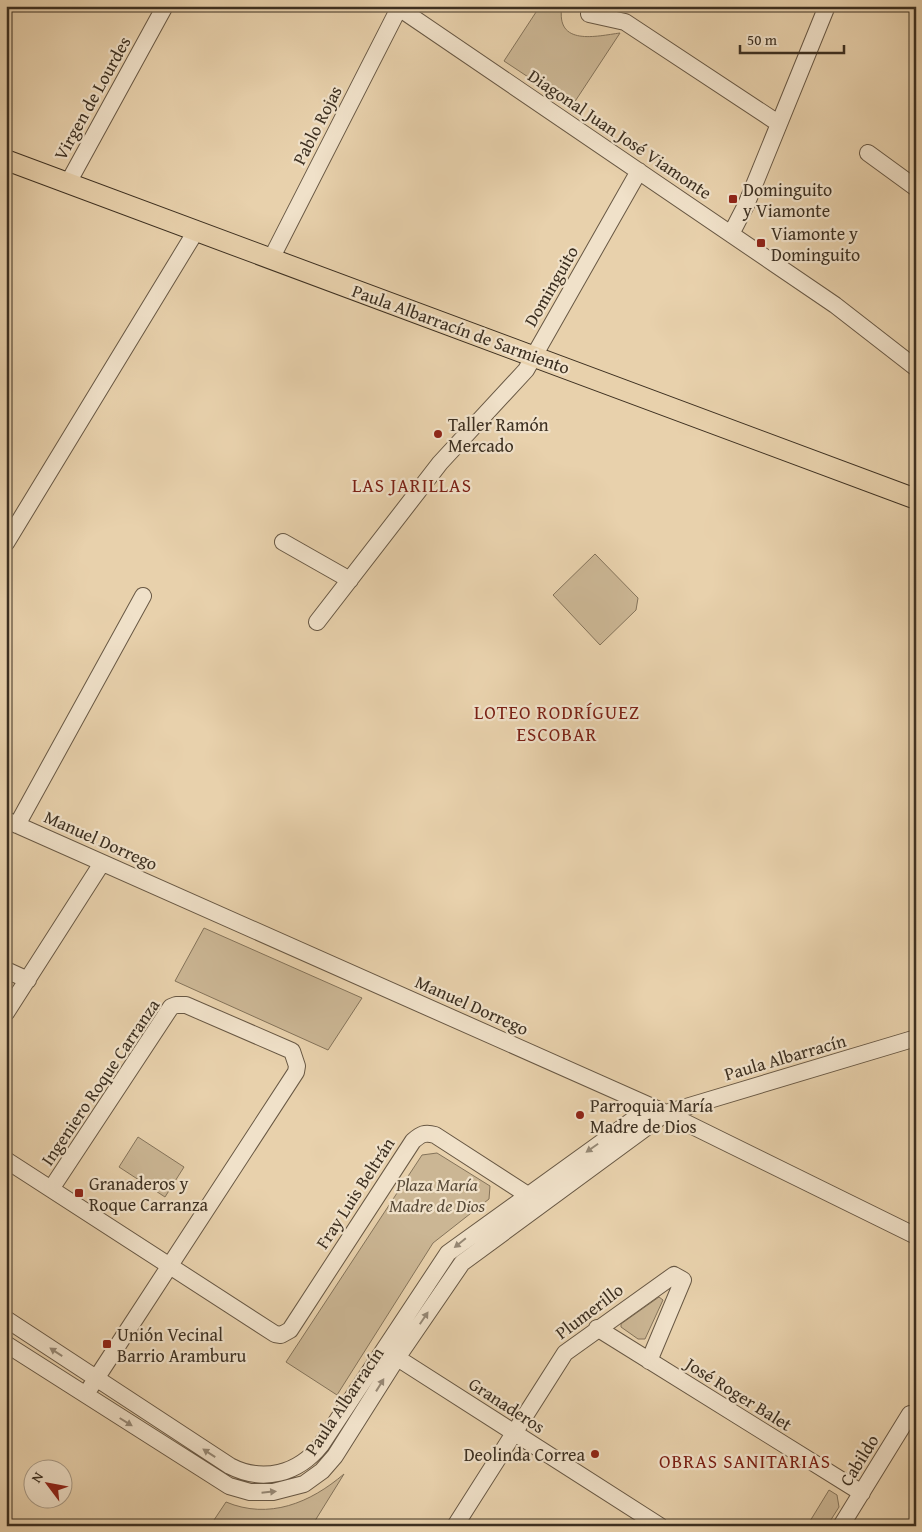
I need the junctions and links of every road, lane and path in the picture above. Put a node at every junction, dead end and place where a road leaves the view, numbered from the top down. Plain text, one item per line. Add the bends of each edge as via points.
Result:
1 (165, 6) edge
2 (827, 6) edge
3 (397, 7) edge
4 (589, 14) dead end
5 (778, 123) junction
6 (868, 153) dead end
7 (6, 160) edge
8 (639, 171) junction
9 (68, 183) junction
10 (916, 188) edge
11 (196, 231) junction
12 (731, 234) junction
13 (271, 259) junction
14 (534, 356) junction
15 (916, 368) edge
16 (916, 499) edge
17 (6, 542) edge
18 (283, 542) dead end
19 (350, 580) junction
20 (143, 596) dead end
21 (317, 622) dead end
22 (11, 822) edge
23 (102, 863) junction
24 (6, 970) edge
25 (28, 980) junction
26 (6, 1013) edge
27 (916, 1038) edge
28 (666, 1113) junction
29 (6, 1160) edge
30 (51, 1189) junction
31 (527, 1194) junction
32 (542, 1204) junction
33 (916, 1236) edge
34 (170, 1266) junction
35 (6, 1319) edge
36 (597, 1328) junction
37 (6, 1344) edge
38 (390, 1354) junction
39 (649, 1361) junction
40 (96, 1379) junction
41 (85, 1396) junction
42 (910, 1414) dead end
43 (512, 1433) junction
44 (862, 1493) junction
45 (652, 1524) edge
46 (455, 1526) edge
47 (842, 1526) edge

1 - 9 street, Virgen de Lourdes
2 - 5 street
3 - 8 street, Diagonal Juan José Viamonte
3 - 13 street, Pablo Rojas
4 - 5 street via 626,22
5 - 12 street via 746,205
6 - 10 street
7 - 9 main road, Paula Albarracín de Sarmiento
8 - 12 street, Diagonal Juan José Viamonte
8 - 14 street, Dominguito
9 - 11 main road, Paula Albarracín de Sarmiento
11 - 13 main road, Paula Albarracín de Sarmiento
11 - 17 street
12 - 15 street, Diagonal Juan José Viamonte via 835,305
13 - 14 main road, Paula Albarracín de Sarmiento
14 - 16 main road, Paula Albarracín de Sarmiento
14 - 19 street, Dominguito via 526,370 440,463
18 - 19 street
19 - 21 street, Dominguito
20 - 22 street
22 - 23 street, Manuel Dorrego
23 - 25 street
23 - 28 street, Manuel Dorrego
24 - 25 street
25 - 26 street
27 - 28 street, Paula Albarracín
28 -> 31 street, Paula Albarracín via 634,1119
28 - 32 street, Paula Albarracín
28 - 33 street, Manuel Dorrego
29 - 30 street
30 - 34 street
30 - 34 street, Ingeniero Roque Carranza via 168,1011 176,1004 186,1005 292,1051 296,1072
31 - 32 street, Fray Luis Beltrán
31 - 34 street, Fray Luis Beltrán via 435,1135 420,1135 290,1330 281,1335
31 -> 38 street, Paula Albarracín via 448,1253
38 -> 32 street, Paula Albarracín via 462,1263
34 - 40 street
40 -> 35 street, Paula Albarracín
36 - 39 street, José Roger Balet
36 - 39 street, Plumerillo via 674,1275 683,1280
36 - 43 street, Plumerillo via 559,1360
37 - 41 street, Paula Albarracín
38 -> 40 street, Paula Albarracín via 314,1454 297,1467 278,1474 255,1474 230,1466
41 -> 38 street, Paula Albarracín via 229,1486 250,1492 273,1492 304,1484 328,1465
38 - 43 street, Granaderos
39 - 44 street, José Roger Balet
40 - 41 street
42 - 44 street, Cabildo
43 - 45 street, Granaderos
43 - 46 street, Plumerillo
44 - 47 street, Cabildo

